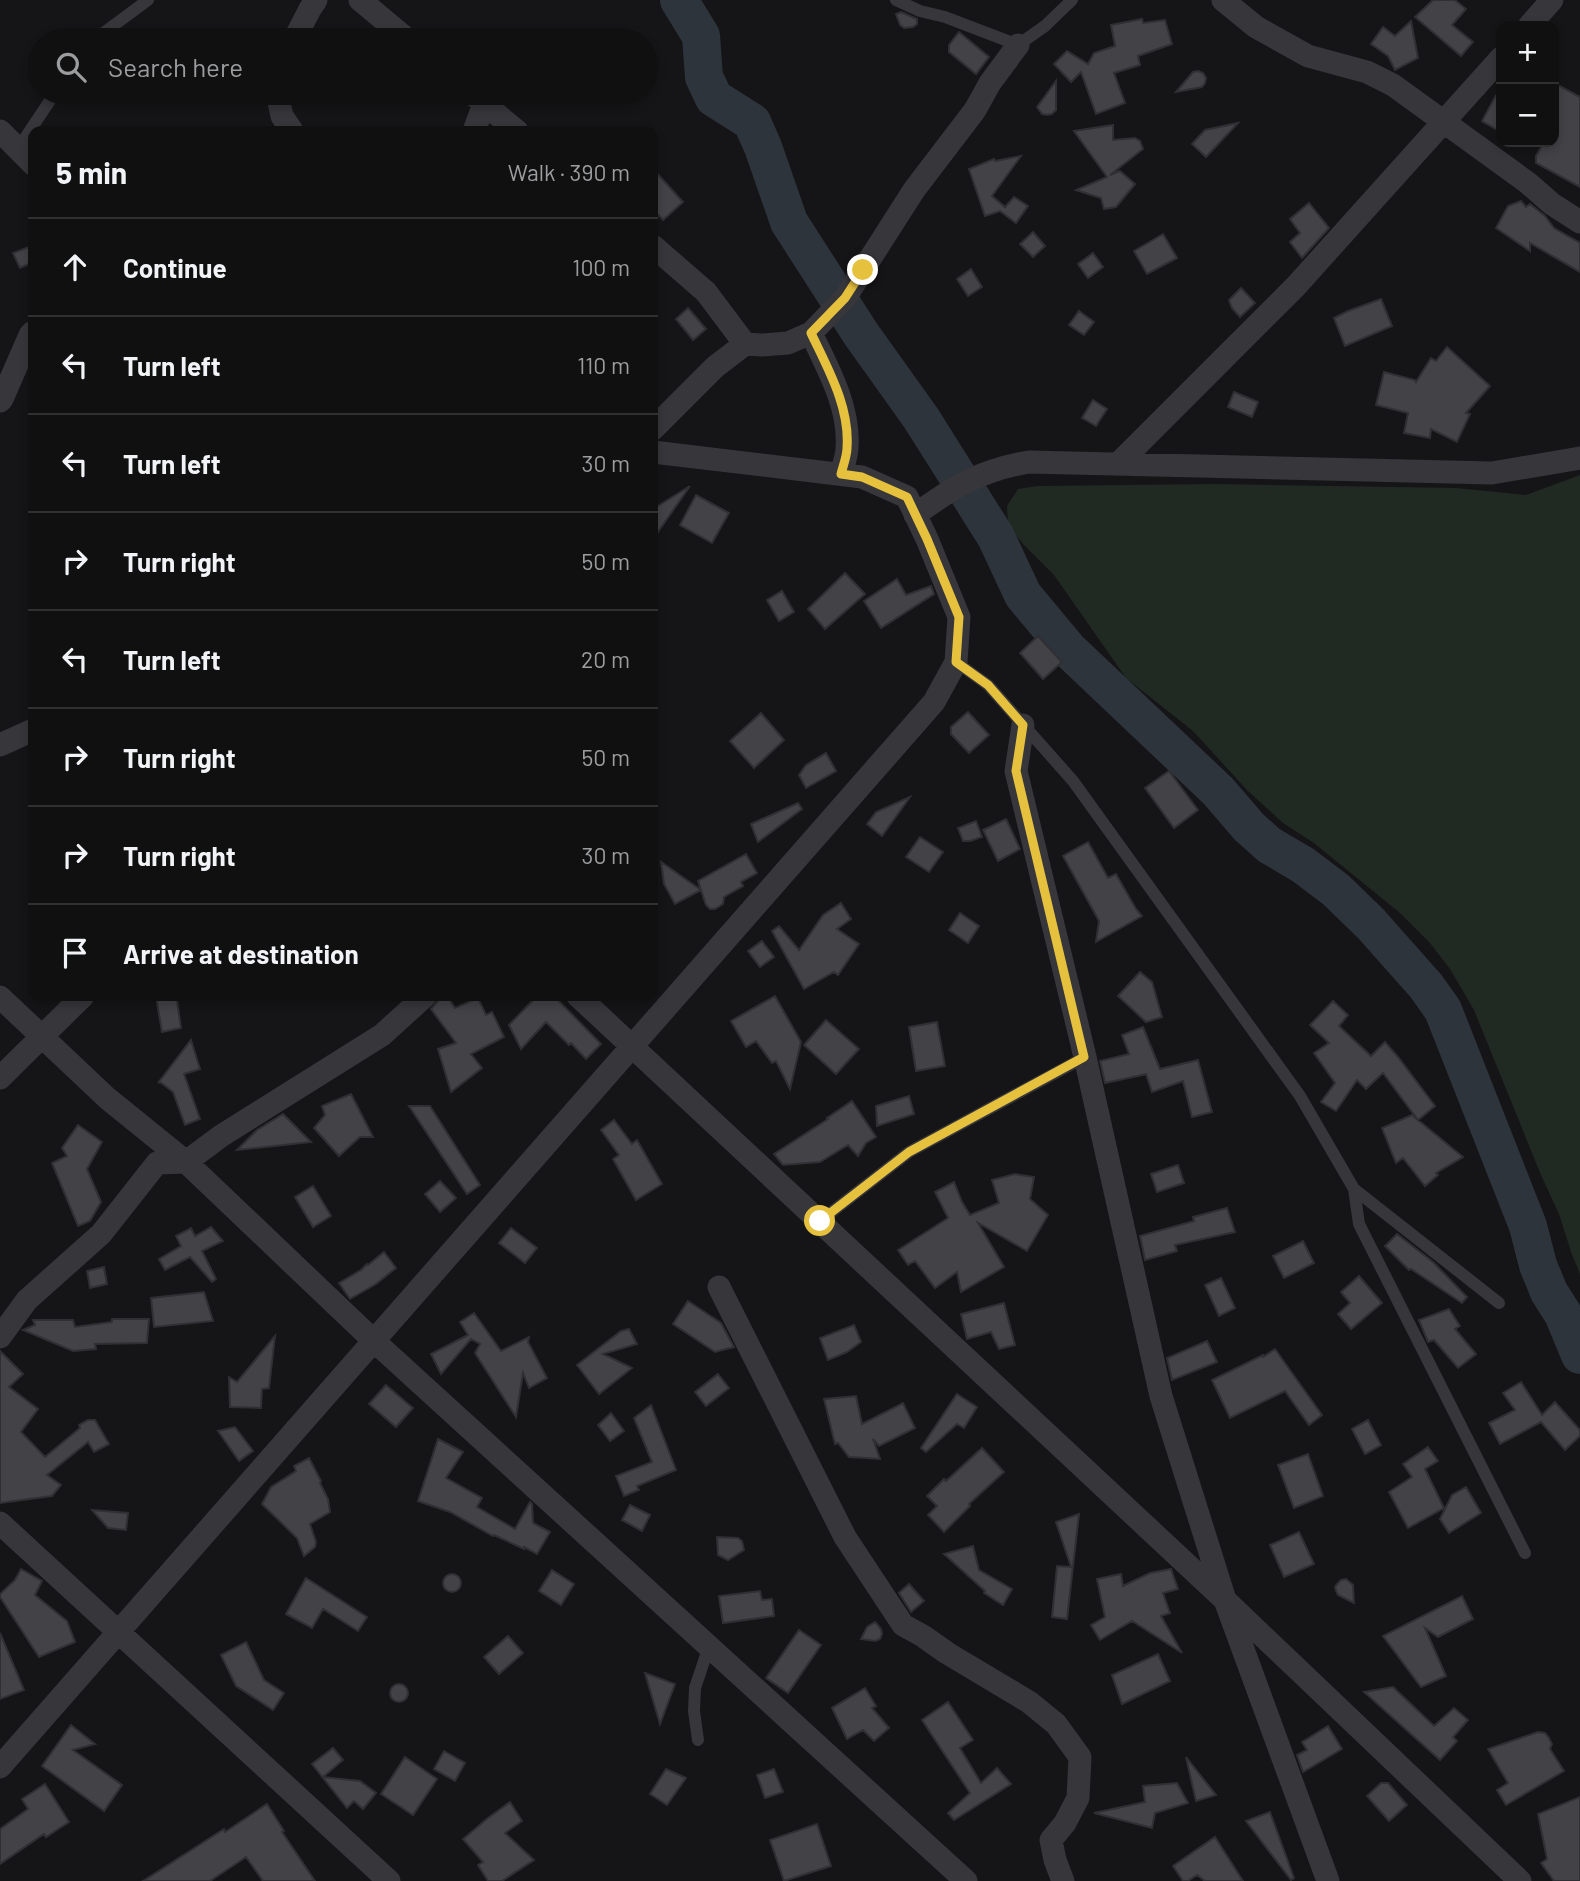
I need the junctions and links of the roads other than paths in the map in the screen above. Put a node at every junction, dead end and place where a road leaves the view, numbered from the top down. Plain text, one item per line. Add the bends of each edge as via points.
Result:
1 (148, 0) edge
2 (316, 0) edge
3 (360, 0) edge
4 (896, 0) edge
5 (1072, 0) edge
6 (1223, 0) edge
7 (1552, 0) edge
8 (1533, 21) edge
9 (110, 28) edge
10 (301, 28) edge
11 (394, 28) edge
12 (1018, 45) junction
13 (1496, 64) edge
14 (49, 105) edge
15 (280, 105) edge
16 (476, 105) edge
17 (485, 105) edge
18 (1444, 122) junction
19 (40, 126) edge
20 (289, 126) edge
21 (474, 126) edge
22 (511, 126) edge
23 (0, 131) edge
24 (25, 157) edge
25 (1580, 222) edge
26 (658, 250) edge
27 (811, 333) junction
28 (28, 340) edge
29 (745, 344) junction
30 (0, 401) edge
31 (658, 424) edge
32 (658, 453) edge
33 (1580, 458) edge
34 (1118, 464) junction
35 (841, 474) junction
36 (915, 515) junction
37 (956, 662) junction
38 (1023, 725) junction
39 (28, 732) edge
40 (0, 745) edge
41 (0, 997) edge
42 (78, 1001) edge
43 (419, 1001) edge
44 (583, 1001) edge
45 (42, 1036) junction
46 (632, 1046) junction
47 (1084, 1057) junction
48 (0, 1077) edge
49 (186, 1162) junction
50 (1354, 1189) junction
51 (820, 1221) junction
52 (719, 1287) dead end
53 (1500, 1303) dead end
54 (0, 1337) edge
55 (374, 1341) junction
56 (0, 1523) edge
57 (1525, 1553) dead end
58 (1225, 1600) junction
59 (118, 1632) junction
60 (709, 1646) junction
61 (698, 1740) dead end
62 (0, 1767) edge
63 (389, 1881) edge
64 (966, 1881) edge
65 (1063, 1881) edge
66 (1328, 1881) edge
67 (1520, 1881) edge

1 - 9 lane
2 - 10 street
3 - 11 street
4 - 12 lane
5 - 12 lane
6 - 18 street via 1256,27 1308,56 1367,72
7 - 8 street
12 - 27 street via 914,190 845,298
13 - 18 street
14 - 19 lane
15 - 20 street
16 - 21 street
17 - 22 street
18 - 25 street
18 - 34 street via 1296,286
23 - 24 street
26 - 29 street via 706,292
27 - 29 street via 788,343
27 - 35 street via 839,393 848,448
28 - 30 street
29 - 31 street
32 - 35 street
33 - 34 street via 1492,473
34 - 36 street via 1010,465 965,482
35 - 36 street via 862,477 907,497
36 - 37 street via 959,617
37 - 38 lane via 988,685
37 - 46 street via 934,702
38 - 47 street via 1016,771
38 - 50 lane via 1073,780 1300,1096
39 - 40 street
41 - 45 street
42 - 45 street
43 - 49 street via 382,1035
44 - 46 street
45 - 48 street
45 - 49 street via 107,1098
46 - 51 street
46 - 55 street
47 - 51 lane via 909,1152
47 - 58 street via 1161,1395
49 - 54 street via 157,1163 101,1234 27,1300
49 - 55 street
50 - 53 lane
50 - 57 lane via 1359,1224
51 - 58 street
52 - 65 street via 845,1537 903,1625 1029,1702 1056,1724 1080,1757 1078,1798 1051,1840
55 - 59 street
55 - 60 street
56 - 59 street
58 - 66 street
58 - 67 street
59 - 62 street
59 - 63 street
60 - 61 lane via 695,1688
60 - 64 street

